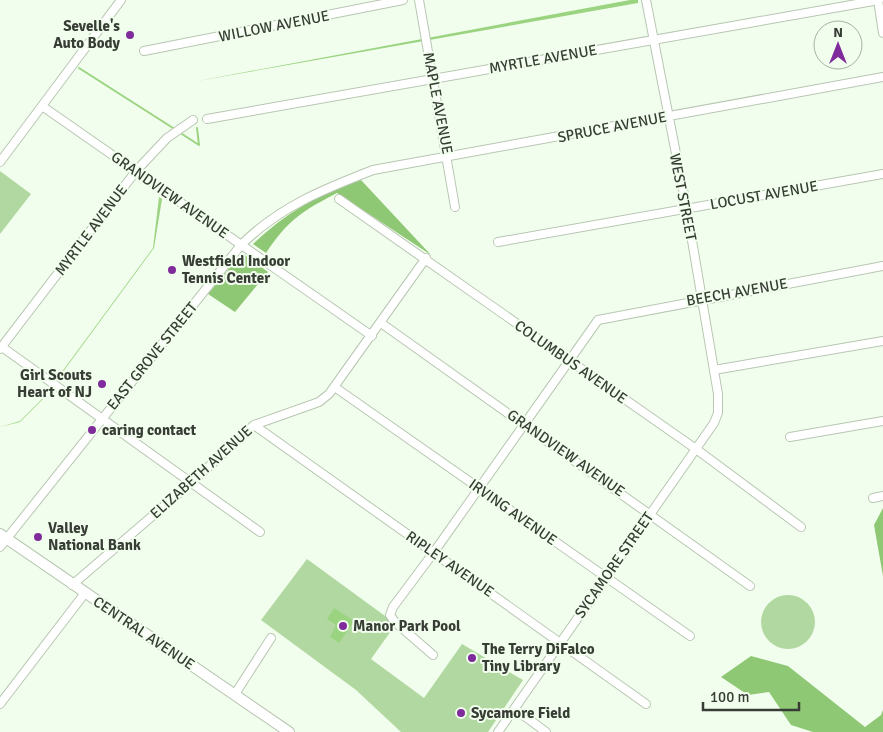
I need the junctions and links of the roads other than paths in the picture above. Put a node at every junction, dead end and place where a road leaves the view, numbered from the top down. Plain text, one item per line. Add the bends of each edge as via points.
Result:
1 (122, 0) edge
2 (403, 0) edge
3 (419, 0) edge
4 (646, 0) edge
5 (878, 0) edge
6 (883, 33) edge
7 (653, 40) junction
8 (144, 51) dead end
9 (883, 77) edge
10 (433, 79) junction
11 (42, 106) junction
12 (667, 116) junction
13 (207, 118) dead end
14 (193, 120) dead end
15 (448, 158) junction
16 (0, 162) edge
17 (136, 171) junction
18 (883, 174) edge
19 (342, 182) joint
20 (340, 199) dead end
21 (455, 207) dead end
22 (686, 208) junction
23 (498, 242) dead end
24 (241, 245) junction
25 (426, 258) junction
26 (883, 266) edge
27 (701, 299) junction
28 (381, 323) junction
29 (372, 336) junction
30 (883, 341) edge
31 (1, 348) edge
32 (569, 361) junction
33 (714, 370) junction
34 (336, 388) junction
35 (718, 394) joint
36 (102, 417) junction
37 (883, 421) edge
38 (524, 424) junction
39 (254, 425) junction
40 (790, 437) dead end
41 (696, 449) junction
42 (192, 482) junction
43 (479, 488) junction
44 (883, 496) edge
45 (873, 498) dead end
46 (651, 513) junction
47 (801, 527) dead end
48 (260, 532) dead end
49 (3, 536) edge
50 (0, 547) edge
51 (434, 552) junction
52 (606, 576) junction
53 (72, 584) junction
54 (750, 586) dead end
55 (85, 593) junction
56 (690, 636) dead end
57 (271, 638) dead end
58 (560, 641) junction
59 (433, 654) dead end
60 (235, 694) junction
61 (0, 704) edge
62 (646, 704) dead end
63 (515, 709) junction
64 (289, 732) edge
65 (498, 732) edge
66 (546, 732) edge

1 - 11 street
2 - 8 street, WILLOW AVENUE
3 - 10 street, MAPLE AVENUE
4 - 7 street, WEST STREET
5 - 6 street
5 - 7 street, MYRTLE AVENUE
7 - 10 street, MYRTLE AVENUE
7 - 12 street, WEST STREET
9 - 12 street, SPRUCE AVENUE
10 - 13 street, MYRTLE AVENUE
10 - 15 street, MAPLE AVENUE
11 - 16 street
11 - 17 street, GRANDVIEW AVENUE
12 - 15 street, SPRUCE AVENUE
12 - 22 street, WEST STREET
14 - 17 street, MYRTLE AVENUE via 167,138
15 - 19 street, SPRUCE AVENUE via 373,170
15 - 21 street, MAPLE AVENUE
17 - 24 street, GRANDVIEW AVENUE
17 - 31 street, MYRTLE AVENUE
18 - 22 street, LOCUST AVENUE
19 - 24 street, EAST GROVE STREET via 326,187 288,209
20 - 25 street, COLUMBUS AVENUE
22 - 23 street, LOCUST AVENUE
22 - 27 street, WEST STREET
24 - 29 street, GRANDVIEW AVENUE
24 - 36 street, EAST GROVE STREET
25 - 28 street, ELIZABETH AVENUE
25 - 32 street, COLUMBUS AVENUE
26 - 27 street, BEECH AVENUE
27 - 32 street, BEECH AVENUE via 602,317
27 - 33 street, WEST STREET
28 - 29 street, ELIZABETH AVENUE
28 - 38 street, GRANDVIEW AVENUE
29 - 34 street, ELIZABETH AVENUE
30 - 33 street
31 - 36 street
32 - 38 street
32 - 41 street, COLUMBUS AVENUE
33 - 35 street, WEST STREET
34 - 39 street, ELIZABETH AVENUE via 319,402
34 - 43 street, IRVING AVENUE
35 - 41 street, SYCAMORE STREET via 716,418
36 - 42 street
36 - 49 street, EAST GROVE STREET
37 - 40 street
38 - 43 street
38 - 46 street, GRANDVIEW AVENUE
39 - 42 street, ELIZABETH AVENUE
39 - 51 street, RIPLEY AVENUE
41 - 46 street, SYCAMORE STREET
41 - 47 street, COLUMBUS AVENUE
42 - 48 street
42 - 53 street, ELIZABETH AVENUE
43 - 51 street
43 - 52 street, IRVING AVENUE
44 - 45 street
46 - 52 street, SYCAMORE STREET
46 - 54 street, GRANDVIEW AVENUE
49 - 50 street, EAST GROVE STREET
49 - 53 main road, CENTRAL AVENUE
51 - 58 street, RIPLEY AVENUE
51 - 59 street via 390,614
52 - 56 street, IRVING AVENUE
52 - 58 street, SYCAMORE STREET
53 - 55 main road, CENTRAL AVENUE
55 - 60 main road, CENTRAL AVENUE
55 - 61 street
57 - 60 street
58 - 62 street, RIPLEY AVENUE
58 - 63 street, SYCAMORE STREET
60 - 64 main road, CENTRAL AVENUE
63 - 65 street, SYCAMORE STREET
63 - 66 street

